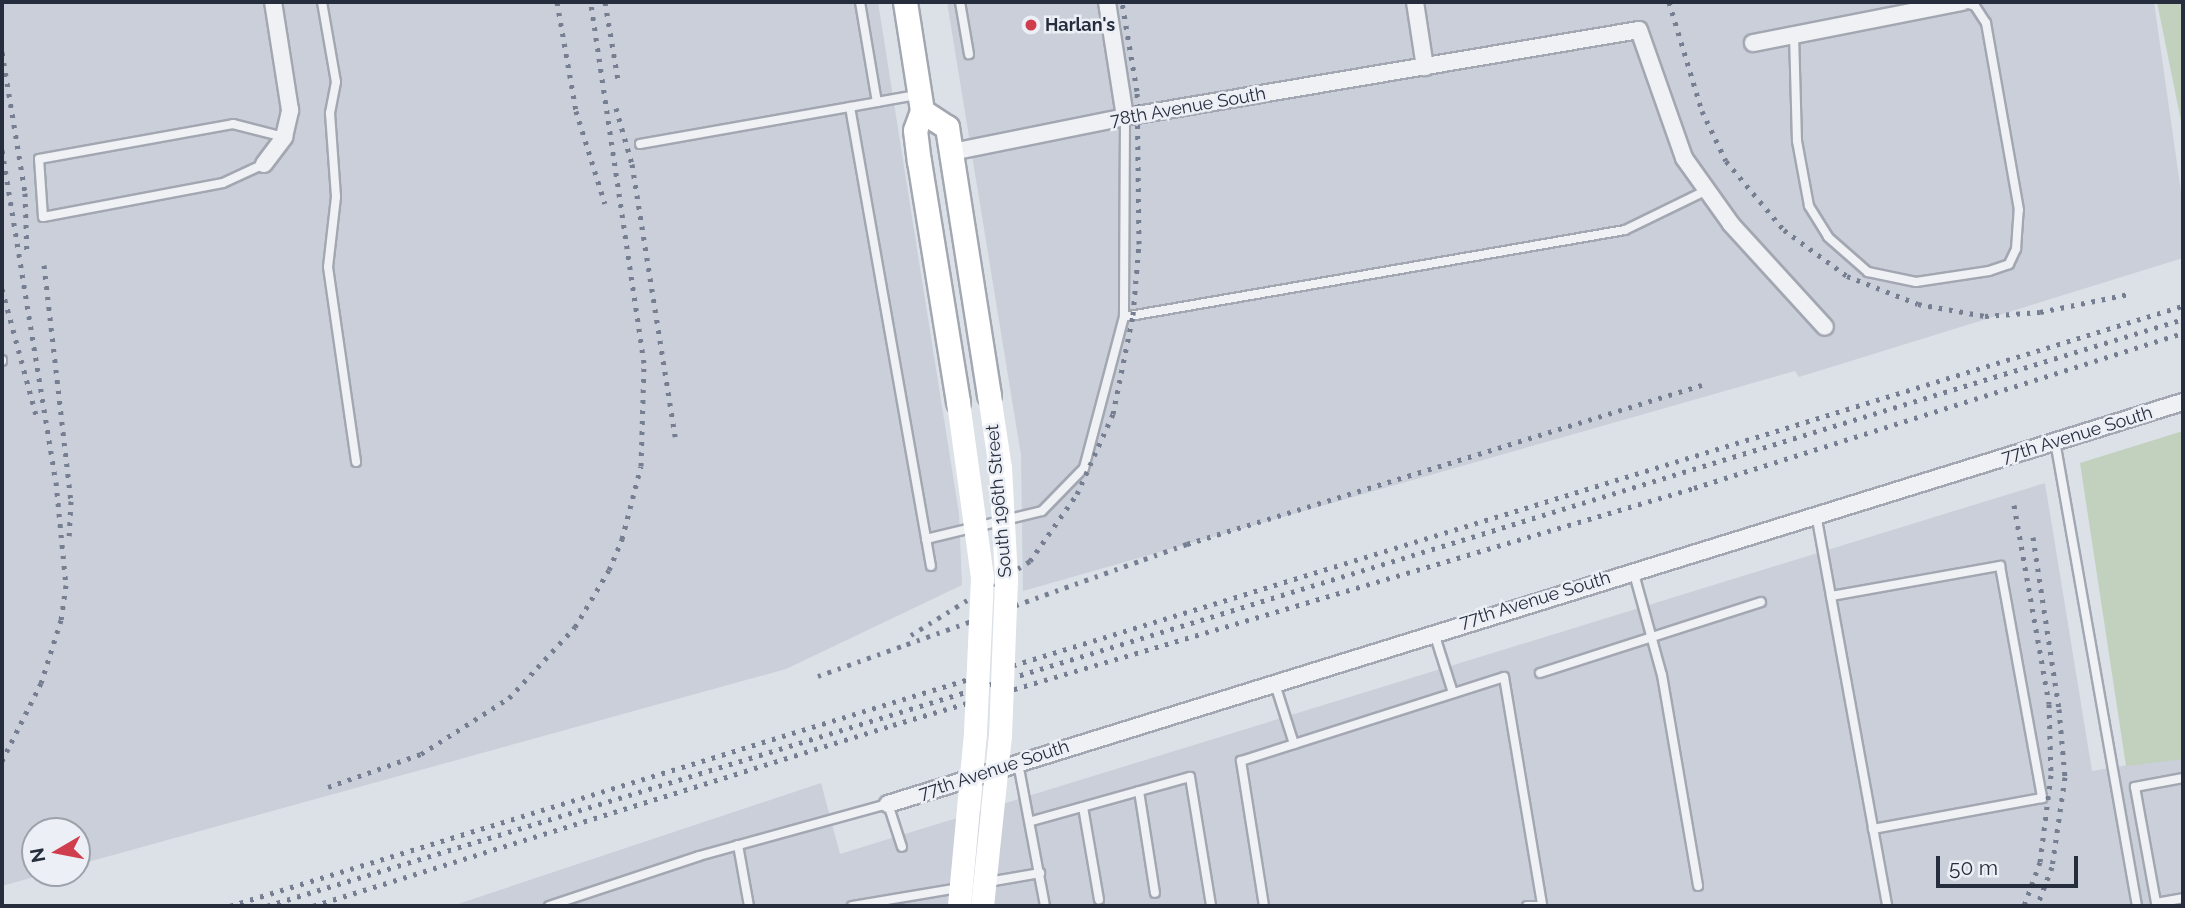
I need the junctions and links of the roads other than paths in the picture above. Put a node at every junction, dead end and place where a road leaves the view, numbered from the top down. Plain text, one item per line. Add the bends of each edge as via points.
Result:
1 (273, 2) edge
2 (323, 2) edge
3 (860, 2) edge
4 (905, 2) edge
5 (960, 2) edge
6 (1107, 2) edge
7 (1415, 2) edge
8 (1962, 2) edge
9 (1794, 34) junction
10 (1753, 43) dead end
11 (969, 54) dead end
12 (1426, 67) junction
13 (877, 102) junction
14 (921, 102) junction
15 (850, 107) junction
16 (1125, 117) junction
17 (284, 137) junction
18 (640, 144) dead end
19 (952, 152) junction
20 (264, 164) joint
21 (1707, 190) junction
22 (1124, 317) junction
23 (1825, 327) dead end
24 (2183, 402) edge
25 (2055, 441) junction
26 (356, 461) dead end
27 (1816, 514) junction
28 (926, 539) junction
29 (931, 566) dead end
30 (1633, 570) junction
31 (1831, 596) junction
32 (1761, 602) dead end
33 (1433, 631) junction
34 (1651, 637) junction
35 (1540, 673) dead end
36 (1275, 681) junction
37 (1454, 693) junction
38 (1294, 744) junction
39 (1018, 763) junction
40 (2183, 778) edge
41 (1139, 791) junction
42 (888, 804) junction
43 (1083, 807) junction
44 (1032, 821) junction
45 (1873, 829) junction
46 (2145, 841) junction
47 (2126, 844) junction
48 (738, 845) junction
49 (902, 847) dead end
50 (1040, 873) junction
51 (1698, 886) dead end
52 (1155, 893) dead end
53 (2183, 898) edge
54 (1099, 900) dead end
55 (1211, 905) edge
56 (1542, 905) edge
57 (549, 906) edge
58 (749, 906) edge
59 (852, 906) edge
60 (959, 906) edge
61 (982, 906) edge
62 (1045, 906) edge
63 (1264, 906) edge
64 (1527, 906) edge
65 (1887, 906) edge
66 (2137, 906) edge

1 - 17 street via 290,110
2 - 26 lane via 336,82 330,113 336,197 328,267
3 - 13 lane
4 - 14 main road, South 196th Street
5 - 11 lane
6 - 16 street
7 - 12 street
8 - 9 street
8 - 9 lane via 1975,6 1986,23 2019,210 2016,249 2009,264 1989,271 1916,282 1868,272 1828,237 1809,206 1797,141
9 - 10 street
12 - 16 street, 78th Avenue South
12 - 21 street, 78th Avenue South via 1639,30 1684,158
13 - 14 lane
13 - 15 lane
14 - 19 main road, South 196th Street via 947,127
14 - 60 main road, South 196th Street, bridge via 916,140 982,578 975,733
15 - 18 lane
15 - 28 lane
16 - 19 street, 78th Avenue South
16 - 22 lane
17 - 20 street
17 - 20 lane via 233,124 39,159 43,217 223,183
19 - 61 main road, South 196th Street, bridge via 1000,468 1006,578 1000,736
21 - 22 lane via 1625,230
21 - 23 street
22 - 28 lane via 1084,468 1042,511
24 - 25 street, 77th Avenue South
25 - 27 street, 77th Avenue South
25 - 47 lane
27 - 30 street, 77th Avenue South
27 - 31 lane
28 - 29 lane
30 - 33 street, 77th Avenue South
30 - 34 lane
31 - 45 lane
31 - 45 lane via 2000,566 2042,798
32 - 34 lane
33 - 36 street, 77th Avenue South
33 - 37 lane
34 - 35 lane
34 - 51 lane via 1662,675
36 - 38 lane
36 - 39 street, 77th Avenue South
37 - 38 lane
37 - 56 lane via 1504,677
38 - 63 lane via 1241,761
39 - 42 street, 77th Avenue South
39 - 44 lane
40 - 46 lane via 2135,787
41 - 43 lane
41 - 52 lane
41 - 55 lane via 1190,777
42 - 48 lane
42 - 49 lane
43 - 44 lane
43 - 54 lane
44 - 50 lane
45 - 65 lane
46 - 47 lane
46 - 53 lane via 2156,903
47 - 66 lane
48 - 57 lane
48 - 58 lane
50 - 59 lane
50 - 62 lane
56 - 64 lane

